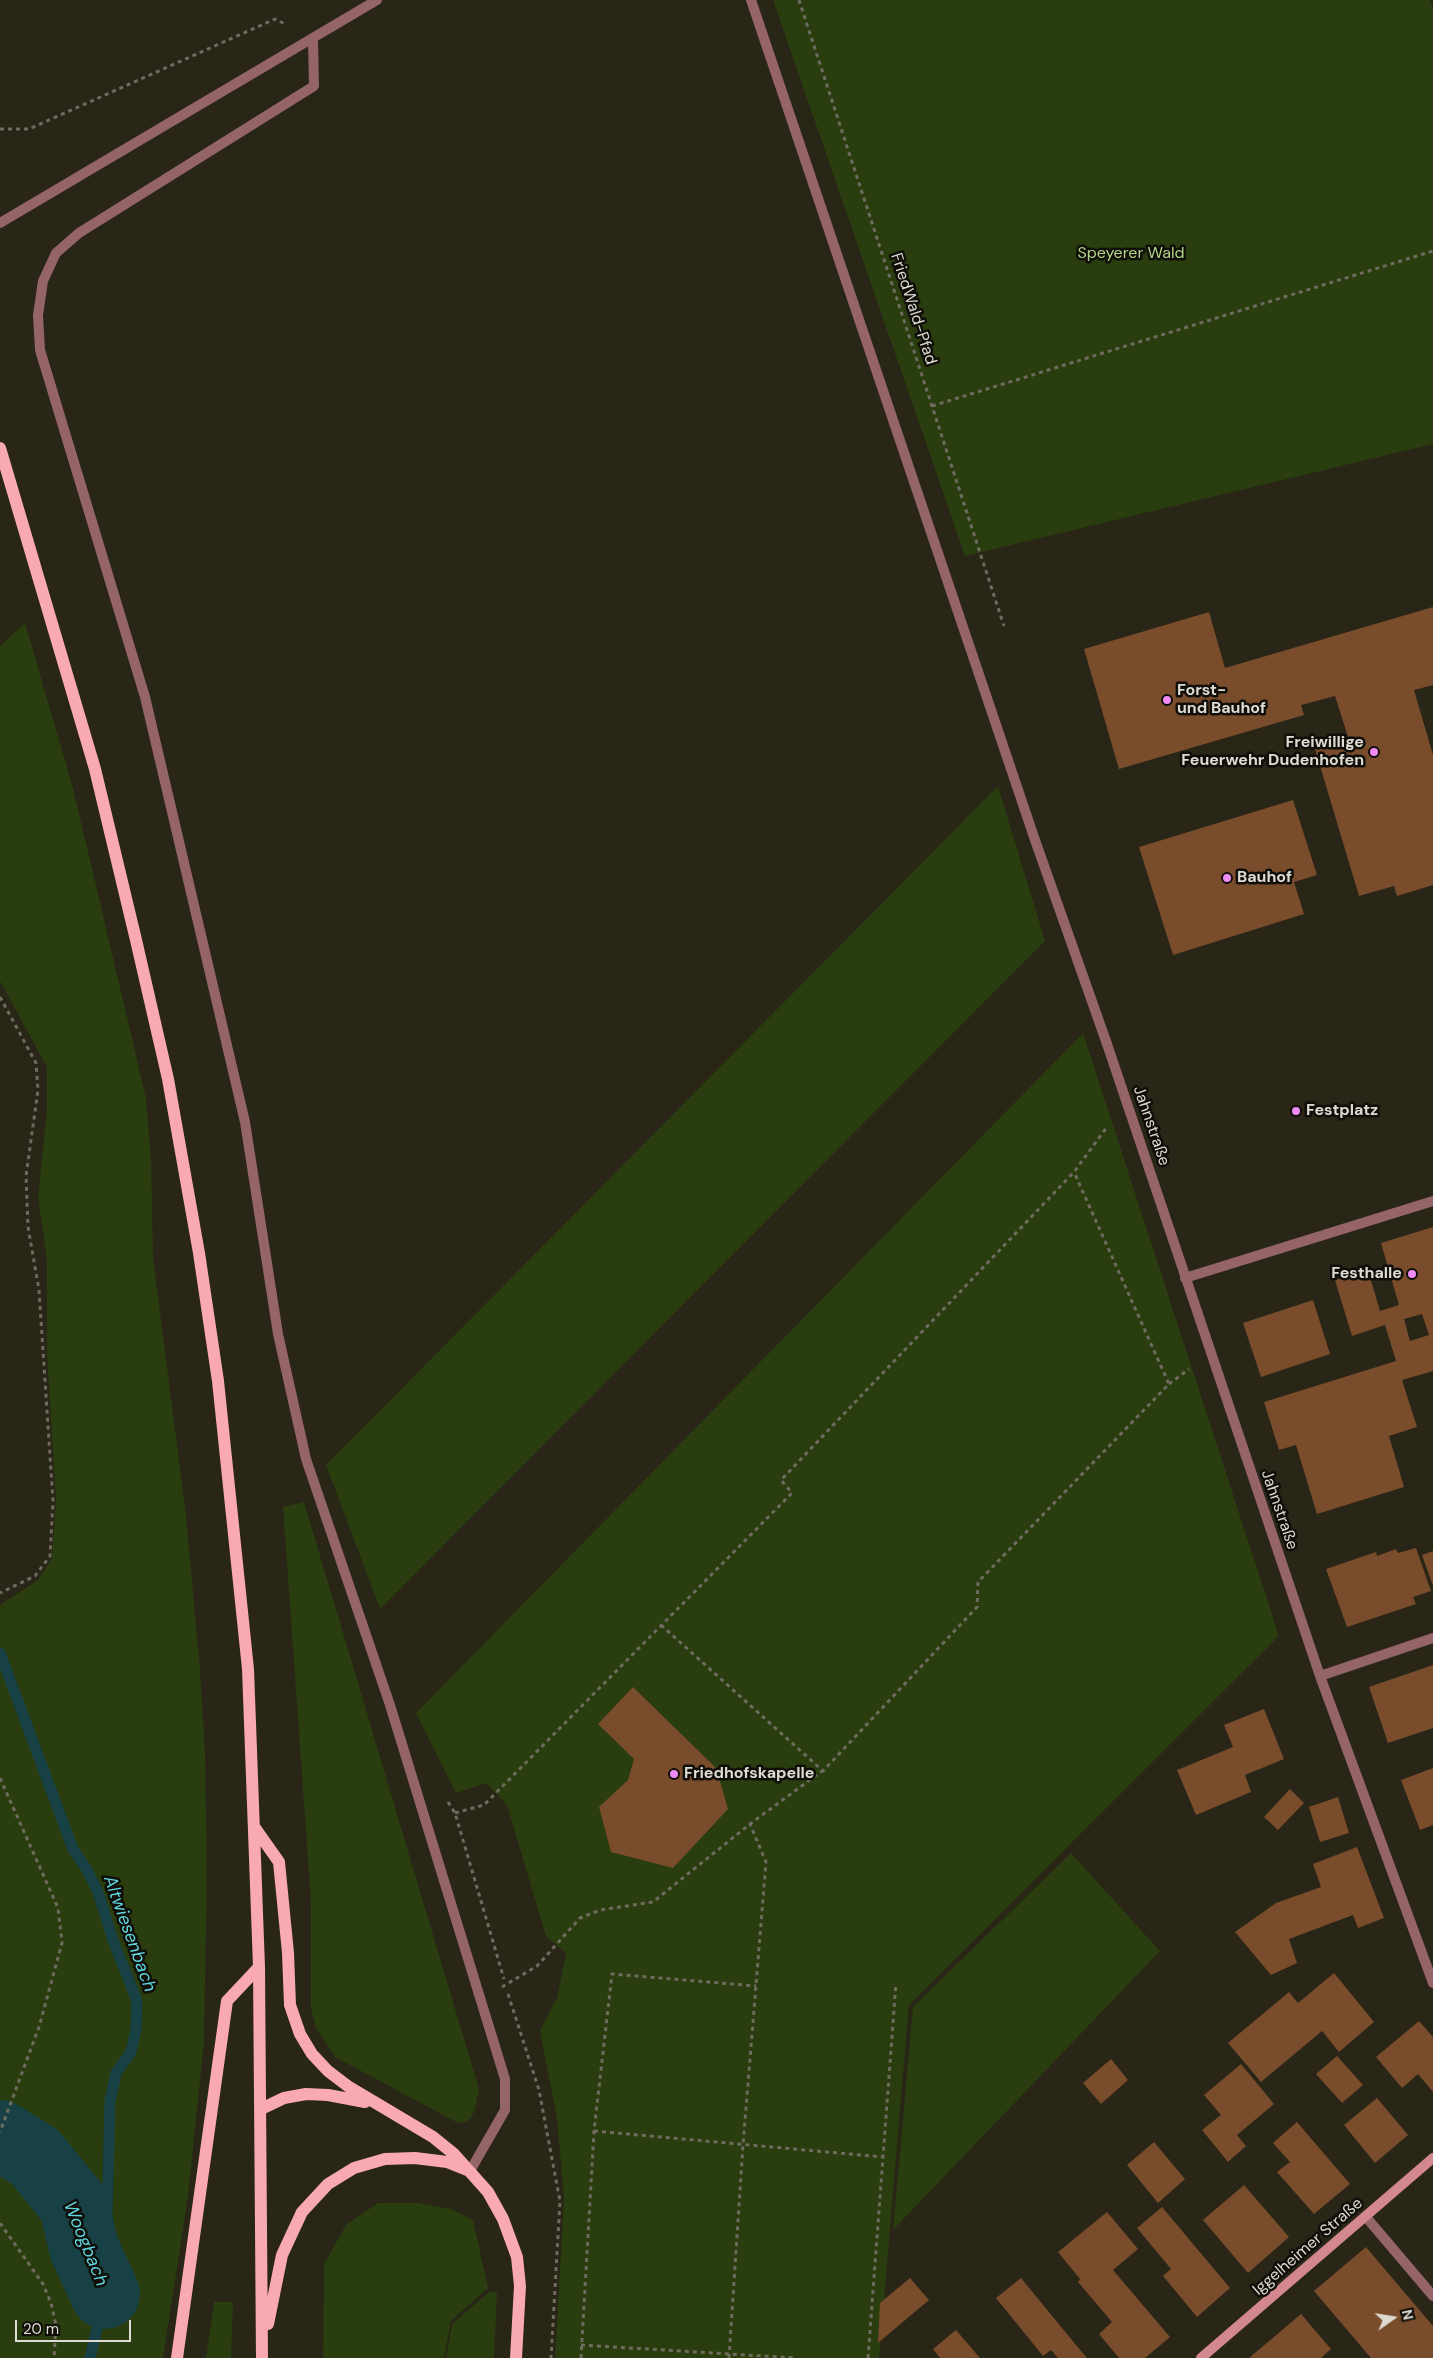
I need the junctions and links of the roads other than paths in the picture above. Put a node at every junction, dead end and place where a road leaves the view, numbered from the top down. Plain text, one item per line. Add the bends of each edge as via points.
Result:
1 (377, 0) edge
2 (751, 0) edge
3 (313, 39) junction
4 (0, 223) edge
5 (0, 448) edge
6 (1433, 1201) edge
7 (1184, 1278) junction
8 (1433, 1638) edge
9 (1320, 1676) junction
10 (255, 1828) junction
11 (259, 1967) junction
12 (1433, 1983) edge
13 (379, 2105) junction
14 (261, 2109) junction
15 (1433, 2158) edge
16 (470, 2171) junction
17 (1366, 2217) junction
18 (1433, 2296) edge
19 (262, 2353) edge
20 (177, 2358) edge
21 (516, 2358) edge
22 (1201, 2358) edge

1 - 3 street
2 - 7 street, Jahnstraße
3 - 4 street
3 - 16 street via 314,86 79,233 56,253 43,281 38,315 40,350 145,697 245,1122 278,1334 306,1459 390,1705 505,2079 504,2110 500,2121
5 - 10 main road via 95,769 168,1080 199,1253 220,1400 248,1669
6 - 7 street
7 - 9 street, Jahnstraße
8 - 9 street
9 - 12 street, Jahnstraße
10 - 11 main road
10 - 13 main road via 279,1862 290,2005 300,2034 328,2072
11 - 14 main road
11 - 20 main road via 227,2001
13 - 14 main road via 306,2094 284,2098
13 - 16 main road via 433,2137
14 - 19 main road
15 - 17 street, Iggelheimer Straße
16 - 19 main road via 447,2162 385,2159 354,2168 328,2184 302,2212 282,2255
16 - 21 main road via 488,2192 503,2219 517,2257 520,2286
17 - 18 street
17 - 22 street, Iggelheimer Straße

